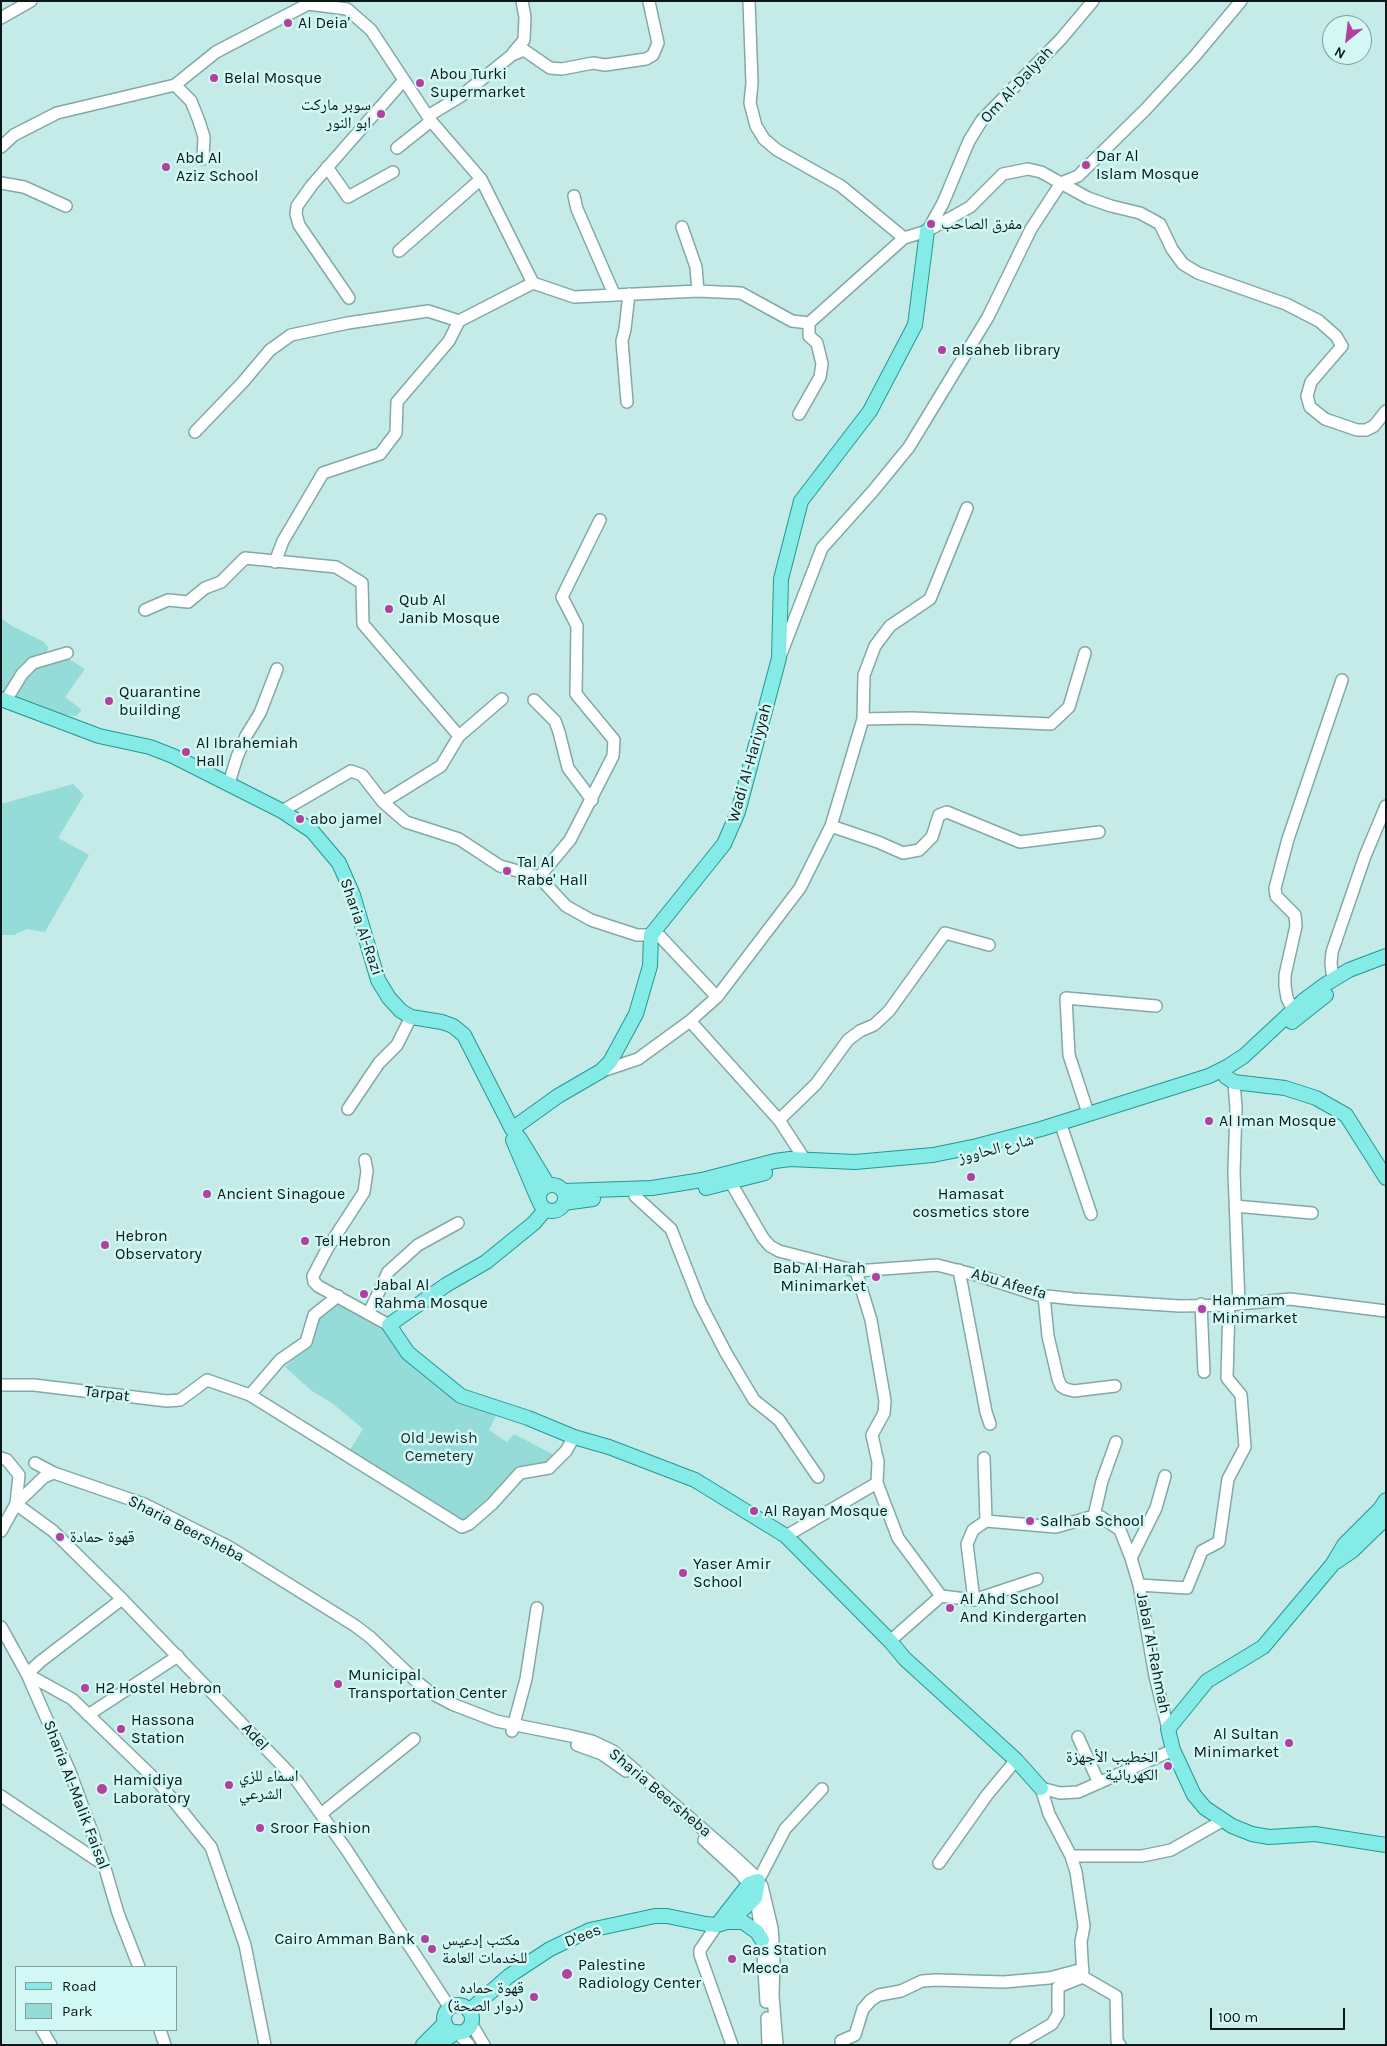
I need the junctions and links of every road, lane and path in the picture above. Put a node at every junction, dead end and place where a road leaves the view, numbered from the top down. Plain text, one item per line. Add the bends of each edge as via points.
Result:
1 (31, 1) edge
2 (522, 1) edge
3 (749, 1) edge
4 (1093, 1) edge
5 (1241, 1) edge
6 (308, 2) edge
7 (649, 2) edge
8 (1, 18) edge
9 (512, 55) junction
10 (404, 80) junction
11 (175, 85) junction
12 (430, 119) junction
13 (1, 147) edge
14 (397, 148) dead end
15 (203, 158) dead end
16 (327, 167) junction
17 (393, 172) dead end
18 (481, 179) junction
19 (1, 183) edge
20 (1062, 183) junction
21 (574, 196) dead end
22 (66, 206) dead end
23 (682, 227) dead end
24 (927, 231) junction
25 (904, 238) junction
26 (398, 251) dead end
27 (533, 283) junction
28 (698, 291) junction
29 (614, 294) junction
30 (629, 294) junction
31 (348, 298) dead end
32 (459, 321) junction
33 (809, 323) junction
34 (627, 402) dead end
35 (1386, 411) edge
36 (799, 414) dead end
37 (195, 432) dead end
38 (967, 508) dead end
39 (600, 520) dead end
40 (275, 562) junction
41 (146, 610) dead end
42 (66, 653) dead end
43 (1085, 653) dead end
44 (779, 658) junction
45 (277, 669) dead end
46 (1342, 680) dead end
47 (502, 698) dead end
48 (3, 700) edge
49 (534, 700) dead end
50 (863, 719) junction
51 (459, 736) junction
52 (229, 783) junction
53 (592, 800) junction
54 (383, 802) junction
55 (1386, 806) edge
56 (282, 811) junction
57 (831, 826) junction
58 (1099, 832) dead end
59 (538, 877) junction
60 (653, 933) junction
61 (989, 945) dead end
62 (1386, 956) edge
63 (1386, 965) edge
64 (1333, 980) junction
65 (717, 997) junction
66 (1156, 1006) dead end
67 (1293, 1010) junction
68 (411, 1017) junction
69 (690, 1021) junction
70 (601, 1071) junction
71 (1227, 1076) junction
72 (348, 1109) dead end
73 (1088, 1113) junction
74 (779, 1120) junction
75 (512, 1129) junction
76 (1063, 1130) junction
77 (365, 1160) dead end
78 (805, 1160) junction
79 (1386, 1178) edge
80 (731, 1183) junction
81 (548, 1185) junction
82 (634, 1196) junction
83 (564, 1197) junction
84 (542, 1204) junction
85 (1235, 1206) junction
86 (1312, 1213) dead end
87 (1091, 1214) dead end
88 (458, 1223) dead end
89 (959, 1270) junction
90 (856, 1271) junction
91 (338, 1296) junction
92 (1044, 1296) junction
93 (1201, 1304) junction
94 (1234, 1305) junction
95 (1386, 1310) edge
96 (369, 1313) junction
97 (389, 1325) junction
98 (1204, 1372) dead end
99 (1, 1385) edge
100 (1115, 1386) dead end
101 (250, 1395) junction
102 (990, 1424) dead end
103 (574, 1437) junction
104 (1116, 1442) dead end
105 (1, 1458) edge
106 (984, 1458) dead end
107 (35, 1463) dead end
108 (54, 1473) junction
109 (1165, 1476) dead end
110 (818, 1477) dead end
111 (877, 1483) junction
112 (1386, 1500) edge
113 (16, 1504) junction
114 (1094, 1516) junction
115 (1386, 1518) edge
116 (986, 1521) junction
117 (1, 1531) edge
118 (786, 1536) junction
119 (1131, 1558) junction
120 (1332, 1565) junction
121 (1037, 1579) dead end
122 (1139, 1585) junction
123 (941, 1596) junction
124 (122, 1599) junction
125 (974, 1600) junction
126 (537, 1608) dead end
127 (1, 1627) edge
128 (890, 1641) junction
129 (178, 1656) junction
130 (27, 1674) junction
131 (88, 1715) junction
132 (513, 1728) junction
133 (1168, 1729) junction
134 (1078, 1737) dead end
135 (414, 1739) dead end
136 (1173, 1750) junction
137 (1016, 1760) junction
138 (1099, 1783) junction
139 (1041, 1788) junction
140 (822, 1789) dead end
141 (1, 1796) edge
142 (321, 1814) junction
143 (1222, 1821) junction
144 (1386, 1845) edge
145 (1071, 1856) junction
146 (939, 1863) dead end
147 (104, 1865) junction
148 (753, 1883) junction
149 (755, 1898) junction
150 (722, 1924) junction
151 (762, 1940) junction
152 (139, 1966) edge
153 (1083, 1973) junction
154 (450, 2008) junction
155 (470, 2017) junction
156 (445, 2023) junction
157 (43, 2031) edge
158 (160, 2031) edge
159 (457, 2032) junction
160 (841, 2041) dead end
161 (51, 2045) edge
162 (165, 2045) edge
163 (265, 2045) edge
164 (423, 2045) edge
165 (437, 2045) edge
166 (469, 2045) edge
167 (484, 2045) edge
168 (732, 2045) edge
169 (768, 2045) edge
170 (777, 2045) edge
171 (1016, 2045) edge
172 (1120, 2045) edge

1 - 8 street
2 - 9 street via 524,40
3 - 25 street via 750,103 756,126 764,139 777,150 841,186
4 - 24 street, Om Al-Dalyah via 1061,39 982,120
5 - 20 street via 1146,110 1078,176
6 - 10 street via 347,9 371,30
6 - 11 street via 216,52
7 - 9 street via 658,43 653,54 646,59 562,69 550,68 524,50
9 - 12 street
10 - 12 street
10 - 16 street
11 - 13 street via 57,113 14,135
11 - 15 street via 191,101 199,121 204,137
12 - 14 street
12 - 18 street
16 - 17 street via 348,197
16 - 31 street via 298,203 296,218
18 - 26 street
18 - 27 street
19 - 22 street via 24,187
20 - 24 street via 1028,169 1003,174 970,207
20 - 35 street via 1088,198 1140,213 1160,224 1183,264 1198,273 1286,304 1319,321 1336,336 1342,346 1311,382 1307,396 1310,407 1325,419 1366,430 1374,426
20 - 44 street via 1031,229 988,317 909,447 822,548
21 - 29 street
23 - 28 street via 696,267
24 - 25 street
24 - 44 main road, Wadi Al-Hariyyah via 915,325 870,411 801,501 781,579
25 - 33 street
27 - 29 street via 574,297
27 - 32 street
28 - 30 street
28 - 33 street via 741,292 792,321
29 - 30 street
30 - 34 street via 622,341
32 - 37 street via 428,311 348,323 291,336 270,350
32 - 40 street via 449,340 397,402 396,433 380,454 323,473 283,541
33 - 36 street via 809,336 817,344 822,364 820,377
38 - 50 street via 930,598 890,626 874,646 864,675
39 - 53 street via 562,597 576,626 576,694 614,740 613,756
40 - 41 street via 245,558 221,582 205,588 188,602 168,600
40 - 51 street via 336,566 362,583 363,624
42 - 48 street via 33,663
43 - 50 street via 1069,707 1051,724
44 - 60 main road, Wadi Al-Hariyyah via 738,812 724,844
45 - 52 street via 260,713 237,757
46 - 67 street via 1288,839 1275,888 1276,896 1295,915 1296,926 1284,986
47 - 51 street
48 - 52 main road, Sharia Al-Razi via 99,736 150,747
49 - 53 street via 555,721 568,768
50 - 57 street
51 - 54 street via 441,766
52 - 56 main road, Sharia Al-Razi
53 - 59 street via 570,840
54 - 56 street via 362,776 352,771
54 - 59 street via 406,822 459,839 500,866
55 - 64 street via 1332,952
56 - 68 main road, Sharia Al-Razi via 312,832 338,863 353,895 378,980 389,998
57 - 58 street via 903,853 919,850 932,837 939,815 947,812 1020,842
57 - 65 street via 800,888
59 - 60 street via 566,906 591,920 638,935
60 - 65 street
60 - 70 main road via 650,966 636,1014 616,1053
61 - 74 street via 945,934 888,1011 874,1025 848,1040 816,1084
62 - 64 main road via 1349,970
63 - 71 main road, شارع الحاووز via 1348,980 1326,995 1252,1060
64 - 67 main road
65 - 69 street
66 - 73 street via 1066,998 1069,1055
67 - 71 main road
68 - 72 street via 397,1045 379,1063
68 - 75 main road via 442,1022 453,1026 464,1036
69 - 70 street via 638,1059
69 - 74 street
70 - 75 main road via 558,1096
71 - 73 main road via 1209,1076
71 - 76 main road, شارع الحاووز
71 - 79 main road via 1316,1098 1346,1115
71 - 85 street via 1236,1108
73 - 78 main road via 933,1155 854,1162
74 - 78 street
75 - 81 main road
75 - 84 main road via 513,1143
76 - 80 main road, شارع الحاووز via 1020,1144 913,1167 843,1171 794,1168 773,1170
76 - 87 street
77 - 91 street via 364,1192 327,1248 313,1276 318,1286
78 - 83 main road via 775,1161 702,1180 652,1188
80 - 82 main road, شارع الحاووز via 701,1190
80 - 90 street, Abu Afeefa via 770,1246
81 - 83 main road via 556,1185
81 - 84 main road via 541,1190
82 - 83 main road, شارع الحاووز
82 - 110 street via 671,1229 700,1302 726,1354 754,1400 779,1420
83 - 84 main road via 558,1210 550,1211
84 - 97 main road via 534,1223 486,1262 446,1284
85 - 86 street
85 - 94 street
88 - 96 street via 418,1245 388,1272
89 - 90 street, Abu Afeefa via 936,1265
89 - 92 street, Abu Afeefa
89 - 102 street
90 - 111 street via 871,1320 885,1402 884,1414 872,1434 878,1462
91 - 96 street
91 - 101 street via 314,1315 306,1342 280,1360
92 - 93 street, Abu Afeefa via 1180,1306
92 - 100 street via 1048,1336 1061,1386 1068,1391
93 - 94 street, Abu Afeefa
93 - 98 street
94 - 95 street, Abu Afeefa via 1290,1299
94 - 122 street via 1227,1378 1241,1395 1245,1446 1228,1479 1219,1542 1202,1551 1186,1588
96 - 97 street
97 - 103 main road via 408,1353 461,1396
99 - 101 street, Tarpat via 34,1385 167,1401 180,1400 207,1380
101 - 103 street via 462,1527 492,1504 520,1474 549,1468 566,1451
103 - 118 main road via 695,1480
104 - 114 street
105 - 113 street via 7,1460 19,1475
106 - 116 street
107 - 108 street, Sharia Beersheba
108 - 113 street via 44,1477
108 - 132 street, Sharia Beersheba via 144,1504 229,1547 354,1625 381,1658 428,1697 471,1720 495,1728
109 - 119 street via 1156,1508
111 - 118 street
111 - 123 street via 898,1538
112 - 120 main road via 1344,1545
113 - 117 street
113 - 124 street, Adel via 54,1531
114 - 116 street via 1056,1527
114 - 119 street, Jabal Al-Rahmah via 1120,1530
115 - 120 main road via 1352,1551
116 - 125 street via 973,1530 966,1544
118 - 128 main road
119 - 122 street, Jabal Al-Rahmah
120 - 133 main road via 1263,1647 1207,1681
121 - 125 street
122 - 133 street, Jabal Al-Rahmah
123 - 125 street
123 - 128 street
124 - 129 street, Adel
124 - 130 street
126 - 132 street via 526,1679
127 - 130 street, Sharia Al-Malik Faisal
128 - 137 main road via 905,1659
129 - 131 street
129 - 142 street, Adel via 297,1781
130 - 131 street via 72,1699
130 - 147 street, Sharia Al-Malik Faisal via 70,1772
131 - 163 street via 160,1784 211,1847 245,1945
132 - 148 street, Sharia Beersheba via 592,1741 613,1751 737,1859
133 - 136 main road, Jabal Al-Rahmah
134 - 138 street
135 - 142 street
136 - 138 street
136 - 143 main road, Jabal Al-Rahmah via 1194,1795
137 - 139 main road
137 - 146 street via 986,1795
138 - 139 street via 1078,1792 1060,1793
139 - 145 street via 1049,1814
140 - 148 street via 784,1829
141 - 147 street
142 - 154 street, Adel
143 - 144 main road, Jabal Al-Rahmah via 1262,1836 1315,1834
143 - 145 street via 1171,1850 1142,1856
145 - 153 street via 1084,1926
147 - 152 street, Sharia Al-Malik Faisal
148 - 149 main road
148 - 150 main road
148 - 170 street, Sharia Beersheba via 764,1896 772,1928
149 - 150 main road
149 - 151 street
150 - 151 main road, D'ees via 743,1922
150 - 155 main road, D'ees via 655,1916 590,1930 550,1949 509,1976
150 - 168 street via 700,1950 700,1955
151 - 169 street
153 - 160 street via 1004,1982 922,1982 871,2000 863,2009 855,2034
153 - 171 street via 1058,1988 1058,2014 1052,2024
153 - 172 street via 1116,1996 1116,2041
154 - 155 main road via 462,2006
154 - 156 main road via 445,2015
155 - 159 main road via 466,2030
155 - 167 street
156 - 159 main road
156 - 164 main road
157 - 161 street
158 - 162 street
159 - 165 main road
159 - 166 street

